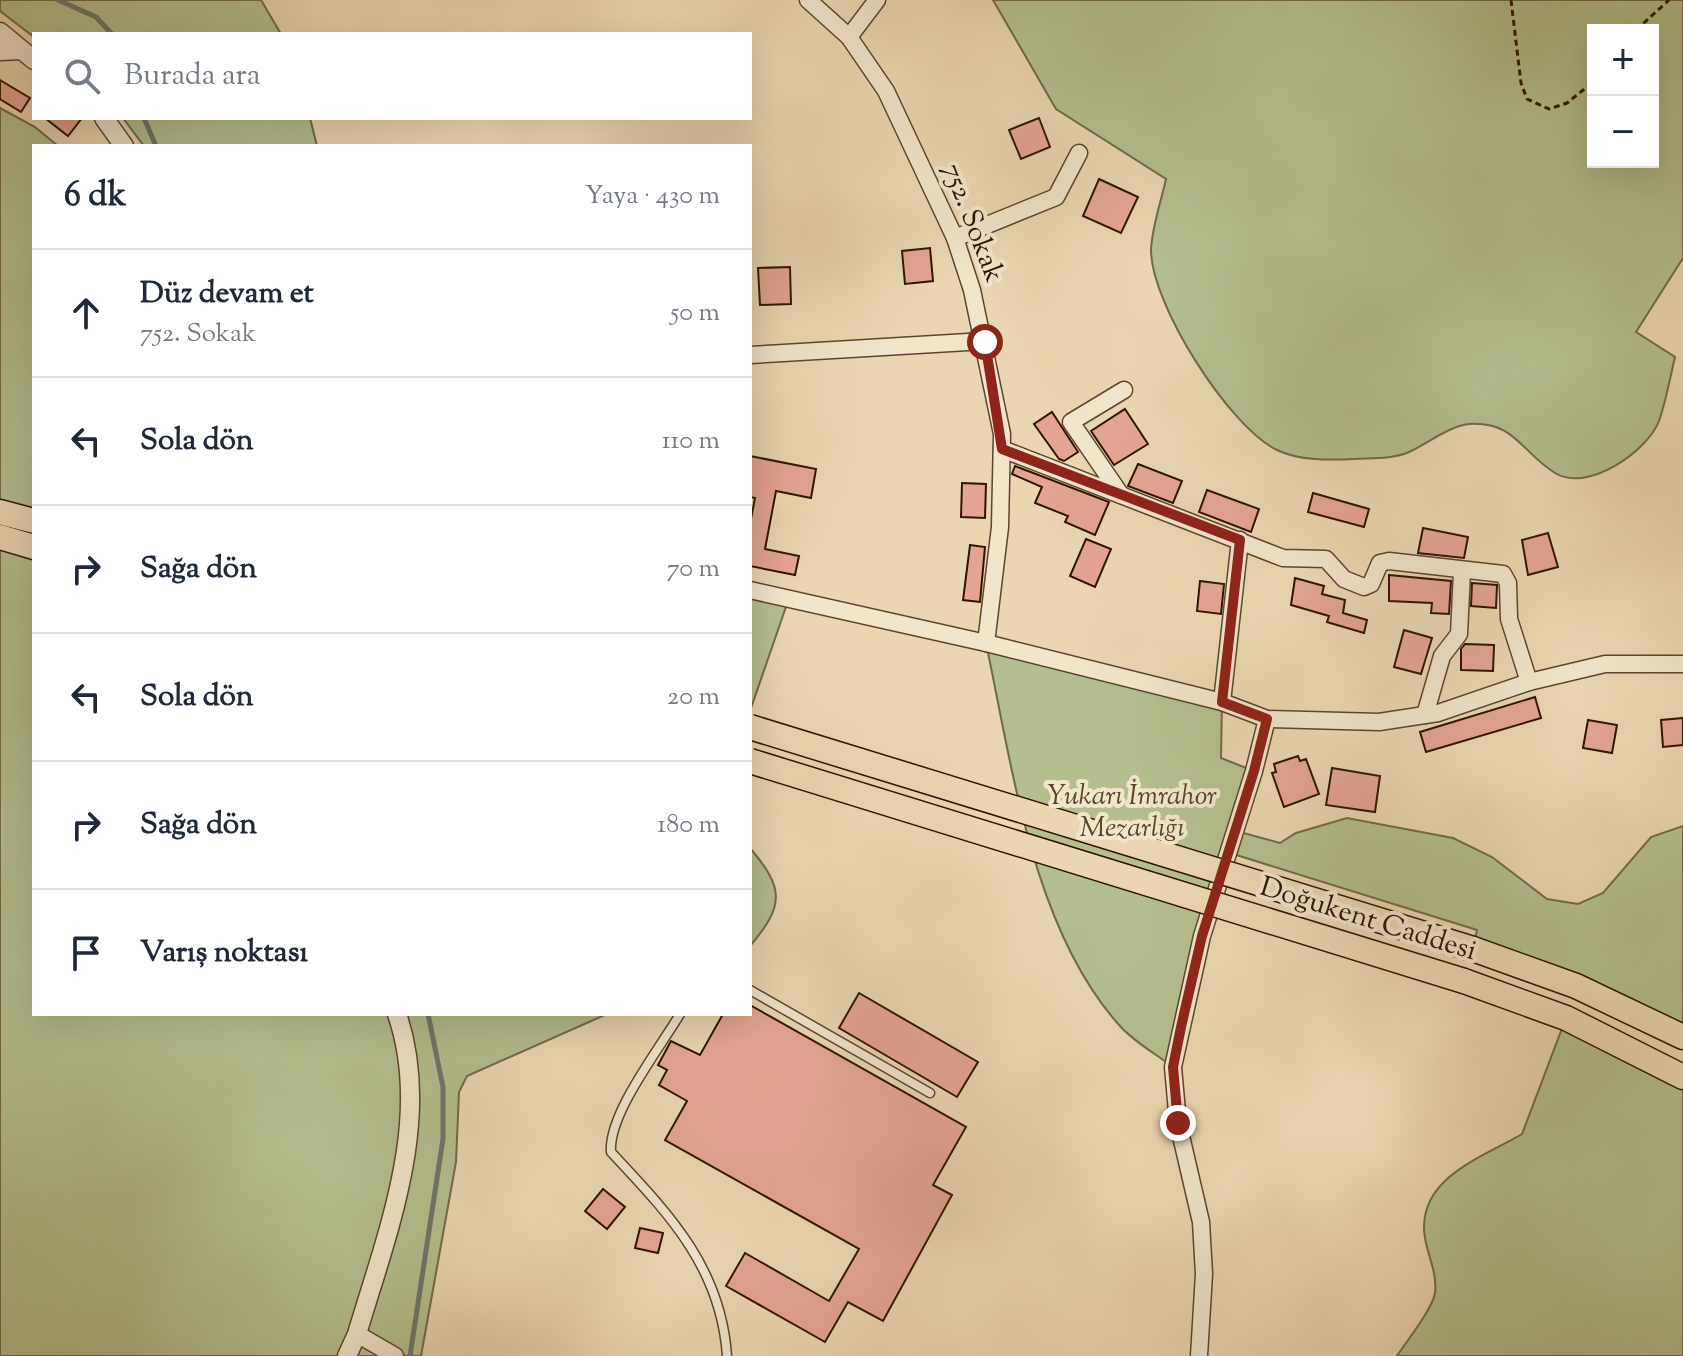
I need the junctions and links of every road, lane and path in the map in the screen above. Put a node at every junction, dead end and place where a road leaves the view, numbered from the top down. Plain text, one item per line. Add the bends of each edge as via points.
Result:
1 (808, 0) edge
2 (877, 0) edge
3 (1511, 0) edge
4 (1669, 0) edge
5 (1643, 24) edge
6 (0, 32) edge
7 (849, 37) junction
8 (0, 52) edge
9 (28, 56) edge
10 (1587, 87) edge
11 (105, 120) edge
12 (123, 144) edge
13 (1079, 153) dead end
14 (955, 238) junction
15 (985, 341) junction
16 (752, 355) edge
17 (1124, 390) dead end
18 (1002, 449) junction
19 (1121, 496) junction
20 (0, 512) edge
21 (32, 520) edge
22 (0, 537) edge
23 (1240, 540) junction
24 (32, 546) edge
25 (1462, 572) junction
26 (752, 590) edge
27 (986, 643) junction
28 (1683, 664) edge
29 (1529, 682) junction
30 (1222, 702) junction
31 (1425, 715) junction
32 (1267, 719) junction
33 (752, 728) edge
34 (752, 762) edge
35 (752, 991) edge
36 (397, 1016) edge
37 (679, 1016) edge
38 (1683, 1037) edge
39 (1683, 1077) edge
40 (930, 1093) dead end
41 (357, 1334) junction
42 (347, 1356) edge
43 (395, 1356) edge
44 (727, 1356) edge
45 (1199, 1356) edge

1 - 7 street, 752. Sokak
2 - 7 street
3 - 10 path via 1527,99 1549,109
4 - 5 path
6 - 9 street
7 - 14 street, 752. Sokak via 886,91
8 - 9 street
11 - 12 street
13 - 14 street via 1056,197
14 - 15 street, 752. Sokak
15 - 16 street
15 - 18 street, 752. Sokak
17 - 19 street via 1071,422
18 - 19 street
18 - 27 street, 752. Sokak via 1000,527
19 - 23 street
20 - 21 main road
22 - 24 main road
23 - 25 street via 1283,558 1326,559 1344,579 1364,587 1371,584 1377,566 1389,561
23 - 30 street
25 - 29 street via 1470,569 1506,578 1509,619
25 - 31 street via 1459,634 1442,656
26 - 27 street
27 - 30 street
28 - 29 street via 1605,664
29 - 31 street
30 - 32 street
31 - 32 street via 1379,722
32 - 45 street via 1202,936 1173,1067 1178,1123 1201,1222
33 - 38 main road, Doğukent Caddesi, bridge via 1473,949 1576,986
34 - 39 main road, Doğukent Caddesi, bridge via 1464,981 1566,1018
35 - 40 lane
36 - 41 street via 408,1069 407,1135 401,1181
37 - 44 lane via 616,1120 611,1152 680,1226 702,1264
41 - 42 street
41 - 43 street

